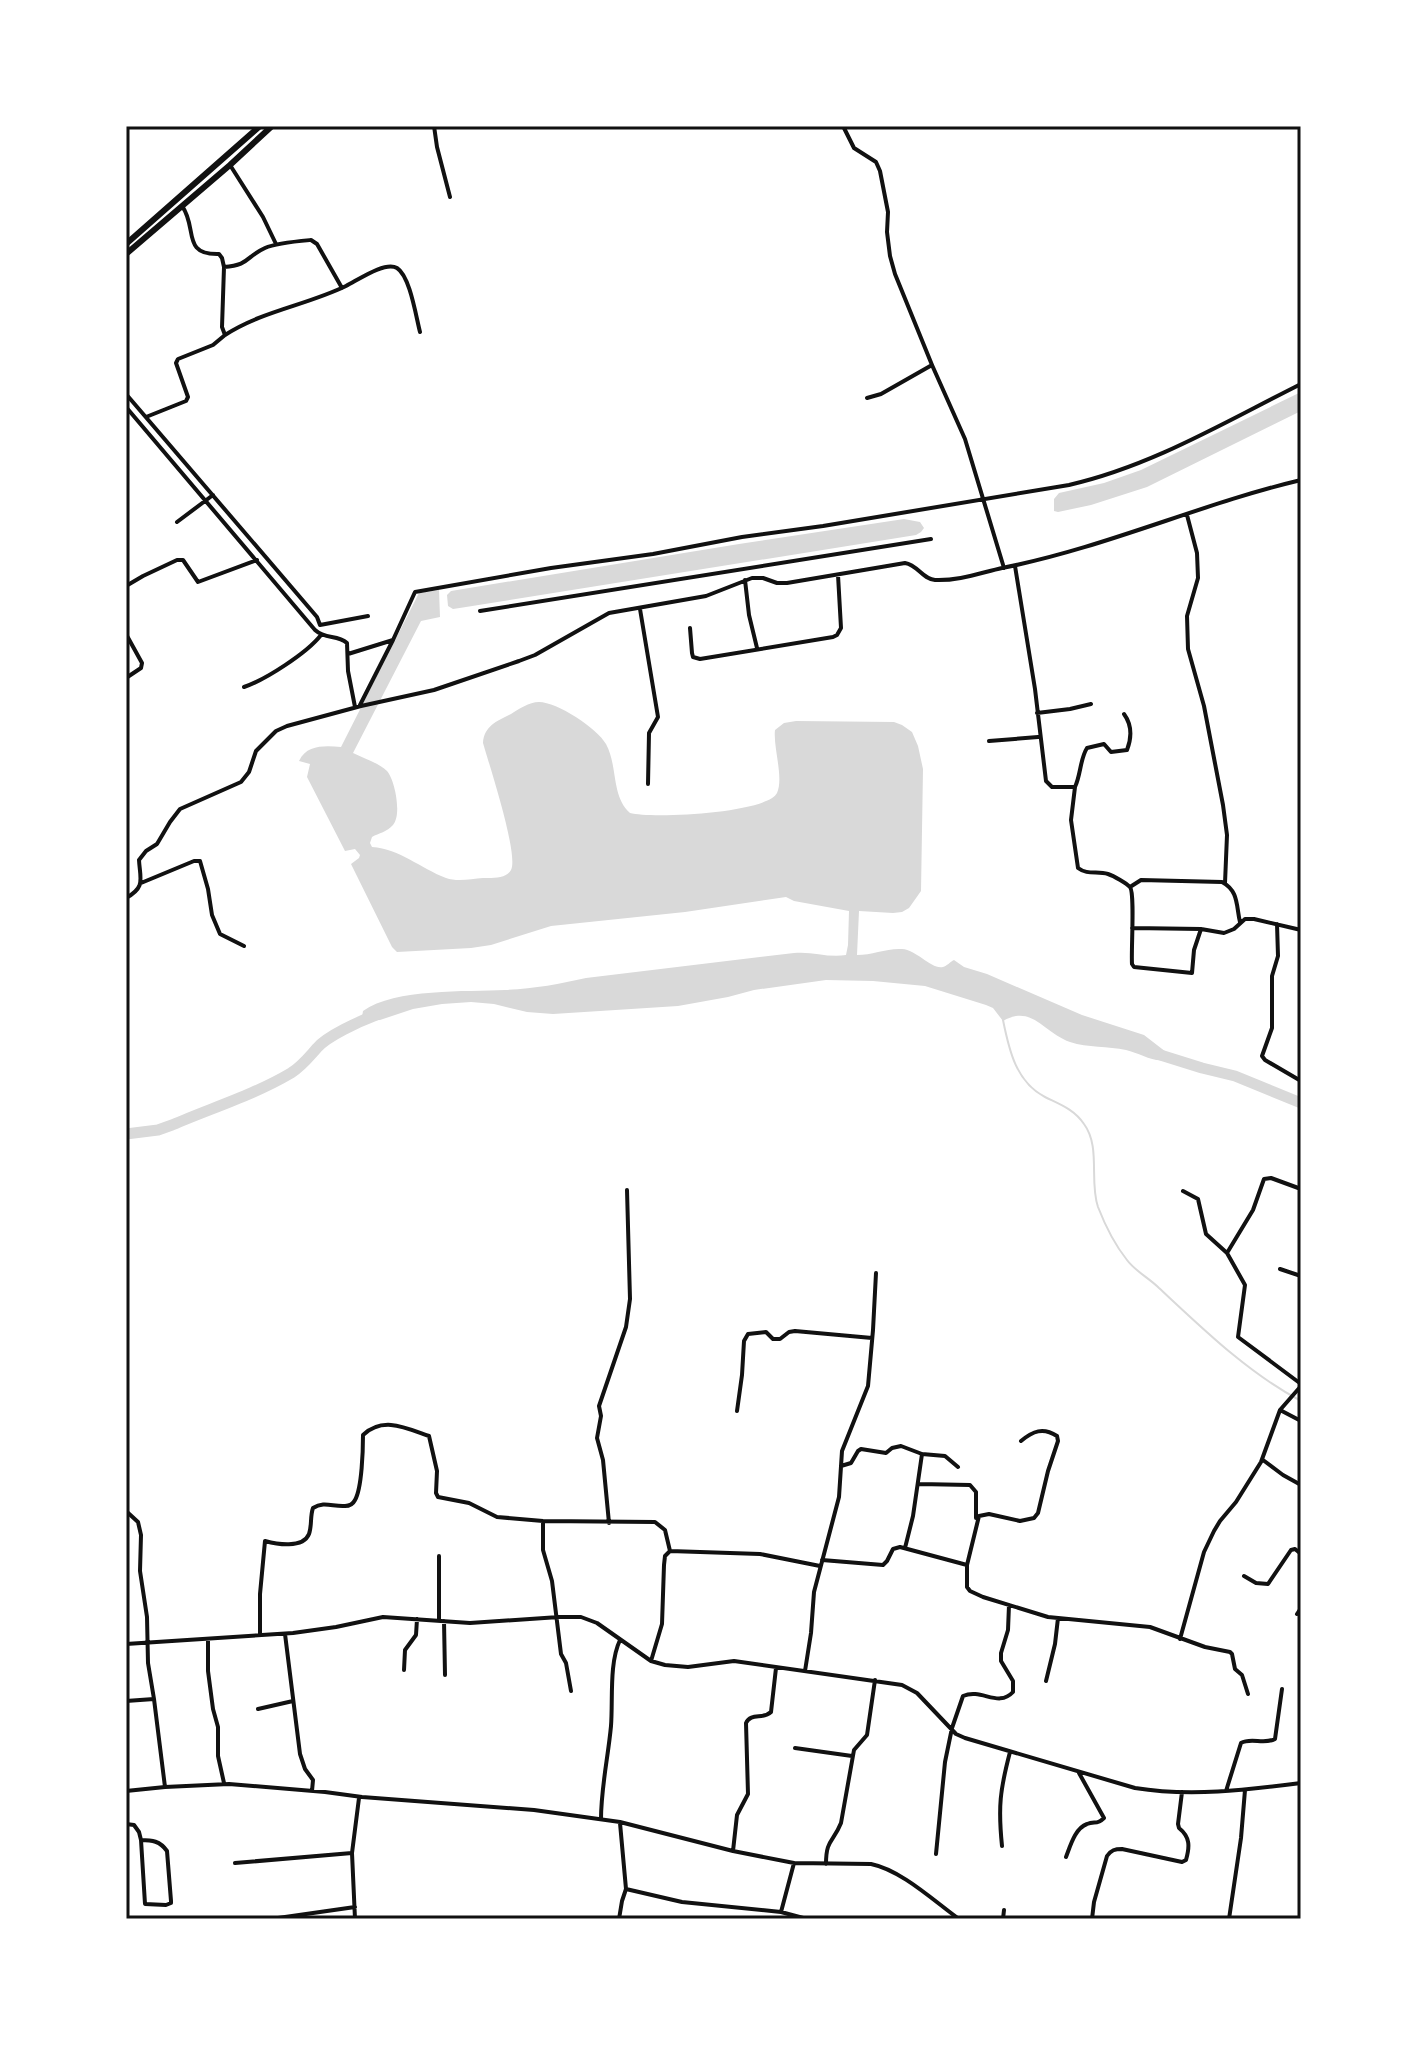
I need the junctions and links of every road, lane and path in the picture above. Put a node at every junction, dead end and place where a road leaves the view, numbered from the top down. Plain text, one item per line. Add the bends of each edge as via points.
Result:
1 (260, 126) edge
2 (272, 126) edge
3 (434, 126) edge
4 (843, 126) edge
5 (230, 165) junction
6 (450, 197) dead end
7 (182, 206) junction
8 (126, 244) edge
9 (276, 244) junction
10 (126, 254) edge
11 (224, 267) junction
12 (342, 288) junction
13 (420, 332) dead end
14 (225, 335) junction
15 (932, 365) junction
16 (1301, 384) edge
17 (126, 394) edge
18 (867, 398) dead end
19 (126, 407) edge
20 (145, 417) junction
21 (1301, 480) edge
22 (213, 495) junction
23 (984, 498) junction
24 (206, 500) junction
25 (1187, 515) junction
26 (177, 522) dead end
27 (931, 539) dead end
28 (257, 560) junction
29 (1015, 566) junction
30 (1004, 568) junction
31 (838, 575) junction
32 (745, 580) junction
33 (126, 586) edge
34 (640, 609) junction
35 (480, 611) dead end
36 (368, 616) dead end
37 (318, 628) junction
38 (690, 628) dead end
39 (126, 634) edge
40 (321, 635) junction
41 (393, 640) junction
42 (757, 649) junction
43 (348, 654) junction
44 (126, 678) edge
45 (244, 687) dead end
46 (1091, 704) dead end
47 (358, 707) junction
48 (1037, 713) junction
49 (1124, 714) dead end
50 (1039, 737) junction
51 (989, 741) dead end
52 (648, 784) dead end
53 (1075, 787) junction
54 (141, 883) junction
55 (1225, 883) junction
56 (1130, 887) junction
57 (126, 898) edge
58 (1240, 922) junction
59 (1277, 924) junction
60 (1132, 928) junction
61 (1201, 929) junction
62 (1301, 930) edge
63 (244, 946) dead end
64 (1301, 1081) edge
65 (1301, 1189) edge
66 (627, 1190) dead end
67 (1183, 1191) dead end
68 (1227, 1253) junction
69 (1280, 1269) dead end
70 (876, 1273) dead end
71 (1301, 1276) edge
72 (873, 1338) junction
73 (1301, 1385) edge
74 (1280, 1410) junction
75 (737, 1411) dead end
76 (1301, 1421) edge
77 (1021, 1441) dead end
78 (922, 1454) junction
79 (1262, 1459) junction
80 (841, 1466) junction
81 (958, 1467) dead end
82 (918, 1483) junction
83 (1301, 1485) edge
84 (126, 1511) edge
85 (543, 1521) junction
86 (976, 1521) junction
87 (609, 1523) junction
88 (905, 1548) junction
89 (670, 1551) junction
90 (1301, 1554) edge
91 (439, 1556) dead end
92 (821, 1563) junction
93 (967, 1565) junction
94 (1244, 1576) dead end
95 (1009, 1604) junction
96 (1301, 1608) edge
97 (1297, 1614) dead end
98 (556, 1617) junction
99 (1058, 1618) junction
100 (417, 1619) junction
101 (442, 1621) junction
102 (285, 1633) junction
103 (260, 1635) junction
104 (208, 1639) junction
105 (620, 1639) junction
106 (1180, 1639) junction
107 (147, 1643) junction
108 (126, 1644) edge
109 (651, 1661) junction
110 (776, 1667) junction
111 (404, 1670) dead end
112 (805, 1671) junction
113 (445, 1675) dead end
114 (875, 1680) junction
115 (1046, 1681) dead end
116 (1282, 1689) dead end
117 (571, 1691) dead end
118 (1248, 1694) dead end
119 (154, 1699) junction
120 (126, 1701) edge
121 (293, 1701) junction
122 (258, 1709) dead end
123 (952, 1728) junction
124 (795, 1748) dead end
125 (1010, 1752) junction
126 (852, 1756) junction
127 (1077, 1771) junction
128 (1301, 1783) edge
129 (224, 1784) junction
130 (165, 1787) junction
131 (1245, 1790) junction
132 (126, 1791) edge
133 (312, 1791) junction
134 (1226, 1791) junction
135 (1182, 1792) junction
136 (359, 1797) junction
137 (601, 1819) junction
138 (620, 1822) junction
139 (126, 1824) edge
140 (141, 1840) junction
141 (1002, 1846) dead end
142 (733, 1851) junction
143 (352, 1853) junction
144 (936, 1854) dead end
145 (1066, 1857) dead end
146 (235, 1863) dead end
147 (794, 1863) junction
148 (826, 1864) junction
149 (626, 1889) junction
150 (355, 1907) junction
151 (1004, 1910) dead end
152 (781, 1912) junction
153 (271, 1919) edge
154 (355, 1919) edge
155 (619, 1919) edge
156 (807, 1919) edge
157 (959, 1919) edge
158 (1003, 1919) edge
159 (1092, 1919) edge
160 (1229, 1919) edge

1 - 8 main road
2 - 5 main road
3 - 6 street
4 - 15 street via 854,148 876,162 880,171 890,256
5 - 7 main road
5 - 9 street
7 - 10 main road
7 - 11 street via 196,249 219,254
9 - 11 street via 242,265
9 - 12 street via 314,241
11 - 14 street
12 - 13 street via 388,266 397,268 408,285
12 - 14 street
14 - 20 street via 178,359 186,401
15 - 18 street
15 - 23 street
16 - 23 street via 1104,477
17 - 20 street
19 - 24 street
20 - 22 street
21 - 25 street
22 - 24 street
22 - 37 street via 317,617
23 - 30 street
23 - 41 street via 415,592
24 - 26 street
24 - 28 street
25 - 29 street
25 - 55 street via 1198,578 1187,616 1188,649 1223,805
27 - 35 street
28 - 33 street via 198,582 186,563 177,560
28 - 37 street
29 - 30 street
29 - 48 street
30 - 31 street via 938,580 928,579 909,563
31 - 32 street via 780,583
31 - 42 street via 837,635
32 - 34 street via 713,594
32 - 42 street
34 - 47 street via 604,614 519,661 434,690
34 - 52 street via 658,717 649,733
36 - 37 street
37 - 40 street
38 - 42 street via 695,658
39 - 44 street via 142,663
40 - 43 street via 343,639
40 - 45 street
41 - 43 street
41 - 47 street
43 - 47 street
46 - 48 street
47 - 54 street via 281,728 256,751 241,782 180,809 157,844 139,860
48 - 50 street
49 - 53 street via 1131,728 1127,750 1111,752 1104,744 1087,748
50 - 51 street
50 - 53 street via 1047,784
53 - 56 street via 1071,820 1078,868 1112,875
54 - 57 street
54 - 63 street via 200,861 220,934
55 - 56 street via 1141,880
55 - 58 street via 1237,900
56 - 60 street
58 - 59 street
58 - 61 street via 1224,933
59 - 62 street
59 - 64 street via 1272,1028 1262,1056
60 - 61 street
60 - 61 street via 1134,967 1192,973
65 - 68 street via 1264,1179 1253,1210
66 - 87 street via 630,1299 599,1406 597,1438
67 - 68 street via 1198,1199 1206,1234
68 - 73 street via 1246,1287 1238,1337
69 - 71 street
70 - 72 street
72 - 75 street via 795,1331 780,1339 766,1332 748,1334
72 - 80 street via 868,1386
73 - 74 street
74 - 76 street
74 - 79 street
77 - 86 street via 1039,1430 1057,1436 1038,1513 1028,1521 983,1514
78 - 80 street via 901,1446 886,1453 865,1448
78 - 81 street via 945,1456
78 - 82 street
79 - 83 street
79 - 106 street via 1204,1552
80 - 92 street via 839,1497
82 - 86 street via 974,1488
82 - 88 street
84 - 107 street via 138,1522 141,1535
85 - 87 street
85 - 98 street
85 - 103 street via 497,1517 469,1503 438,1497 429,1436 400,1425 373,1426 363,1435 353,1504 318,1504 304,1540 265,1541
86 - 93 street
87 - 89 street via 655,1522 665,1530
88 - 92 street via 893,1549 883,1565
88 - 93 street
89 - 92 street via 760,1554
89 - 109 street via 664,1565 662,1624
90 - 94 street via 1291,1550 1268,1584
91 - 101 street
92 - 112 street
93 - 95 street via 970,1591
95 - 99 street
95 - 123 street via 1001,1661 1013,1692 1001,1699 963,1696
96 - 97 street
98 - 101 street
98 - 105 street via 590,1619
98 - 117 street
99 - 106 street via 1150,1627
99 - 115 street
100 - 101 street
100 - 102 street via 373,1618
100 - 111 street
101 - 113 street
102 - 103 street
102 - 121 street
103 - 104 street
104 - 107 street
104 - 129 street
105 - 109 street
105 - 137 street via 614,1656
106 - 118 street via 1230,1652
107 - 108 street
107 - 119 street
109 - 110 street via 688,1667 734,1661
110 - 112 street
110 - 142 street via 771,1712 746,1723 748,1794 737,1815
112 - 114 street
114 - 123 street via 910,1688
114 - 126 street via 867,1735
116 - 134 street via 1275,1739 1241,1743
119 - 120 street
119 - 130 street
121 - 122 street
121 - 133 street via 300,1754 313,1780
123 - 125 street via 965,1738
123 - 144 street
124 - 126 street
125 - 127 street
125 - 141 street via 999,1799
126 - 148 street via 841,1823 828,1844
127 - 135 street via 1135,1788
127 - 145 street via 1104,1818 1079,1828
128 - 131 street
129 - 130 street
129 - 133 street
130 - 132 street
131 - 134 street
131 - 160 street
133 - 136 street
134 - 135 street
135 - 159 street via 1178,1824 1188,1837 1186,1860 1110,1851
136 - 137 street
136 - 143 street
137 - 138 street
138 - 142 street
138 - 149 street
139 - 140 street via 134,1825
140 - 140 street via 154,1841 167,1851 171,1903 145,1904
142 - 147 street
143 - 146 street
143 - 150 street
147 - 148 street
147 - 152 street
148 - 157 street via 880,1866
149 - 152 street via 682,1902
149 - 155 street
150 - 153 street
150 - 154 street
151 - 158 street
152 - 156 street

